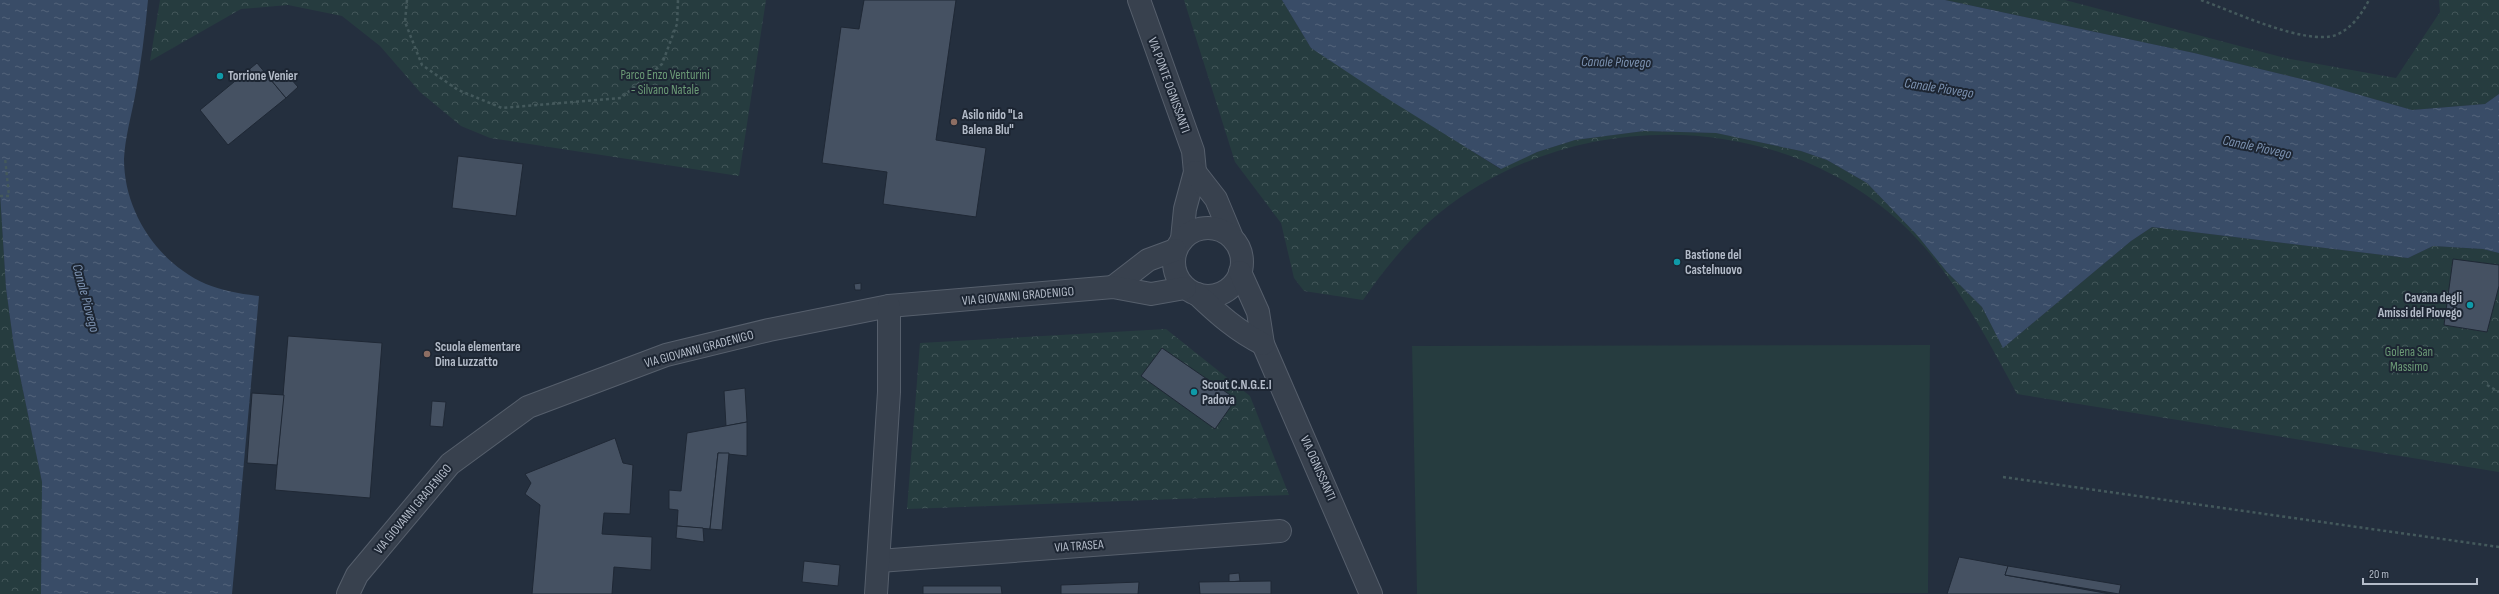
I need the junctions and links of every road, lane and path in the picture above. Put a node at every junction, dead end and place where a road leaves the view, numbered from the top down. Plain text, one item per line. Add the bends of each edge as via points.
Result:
1 (407, 0) edge
2 (678, 0) edge
3 (1139, 0) edge
4 (2201, 0) edge
5 (2369, 0) edge
6 (5, 158) dead end
7 (1195, 172) junction
8 (0, 196) edge
9 (1231, 235) junction
10 (1179, 245) junction
11 (1240, 272) junction
12 (1113, 287) junction
13 (1191, 291) junction
14 (890, 306) junction
15 (1263, 344) junction
16 (2487, 385) dead end
17 (2499, 392) edge
18 (2003, 477) dead end
19 (1280, 531) dead end
20 (2499, 547) edge
21 (879, 561) junction
22 (348, 594) edge
23 (876, 594) edge
24 (1371, 594) edge

1 - 2 path via 405,22 422,65 458,90 502,108 621,98 662,64 677,24
3 - 7 street, VIA PONTE OGNISSANTI via 1193,151
4 - 5 path via 2285,31 2315,38 2336,34 2359,19
6 - 8 path via 8,196
7 - 9 street via 1216,199
7 - 10 street, VIA PONTE OGNISSANTI via 1184,209
9 - 10 street via 1210,227 1193,230
9 - 11 street via 1239,246 1242,259
10 - 12 street via 1148,260
10 - 13 street via 1175,271
11 - 13 street via 1234,284 1223,292 1211,296
11 - 15 street, VIA OGNISSANTI via 1258,312
12 - 13 street, VIA GIOVANNI GRADENIGO via 1151,294
12 - 14 street, VIA GIOVANNI GRADENIGO
13 - 15 street via 1244,335
14 - 21 street via 889,392
14 - 22 street, VIA GIOVANNI GRADENIGO via 769,330 666,355 528,407 450,464 357,575
15 - 24 street, VIA OGNISSANTI
16 - 17 path
18 - 20 path
19 - 21 street, VIA TRASEA
21 - 23 street

